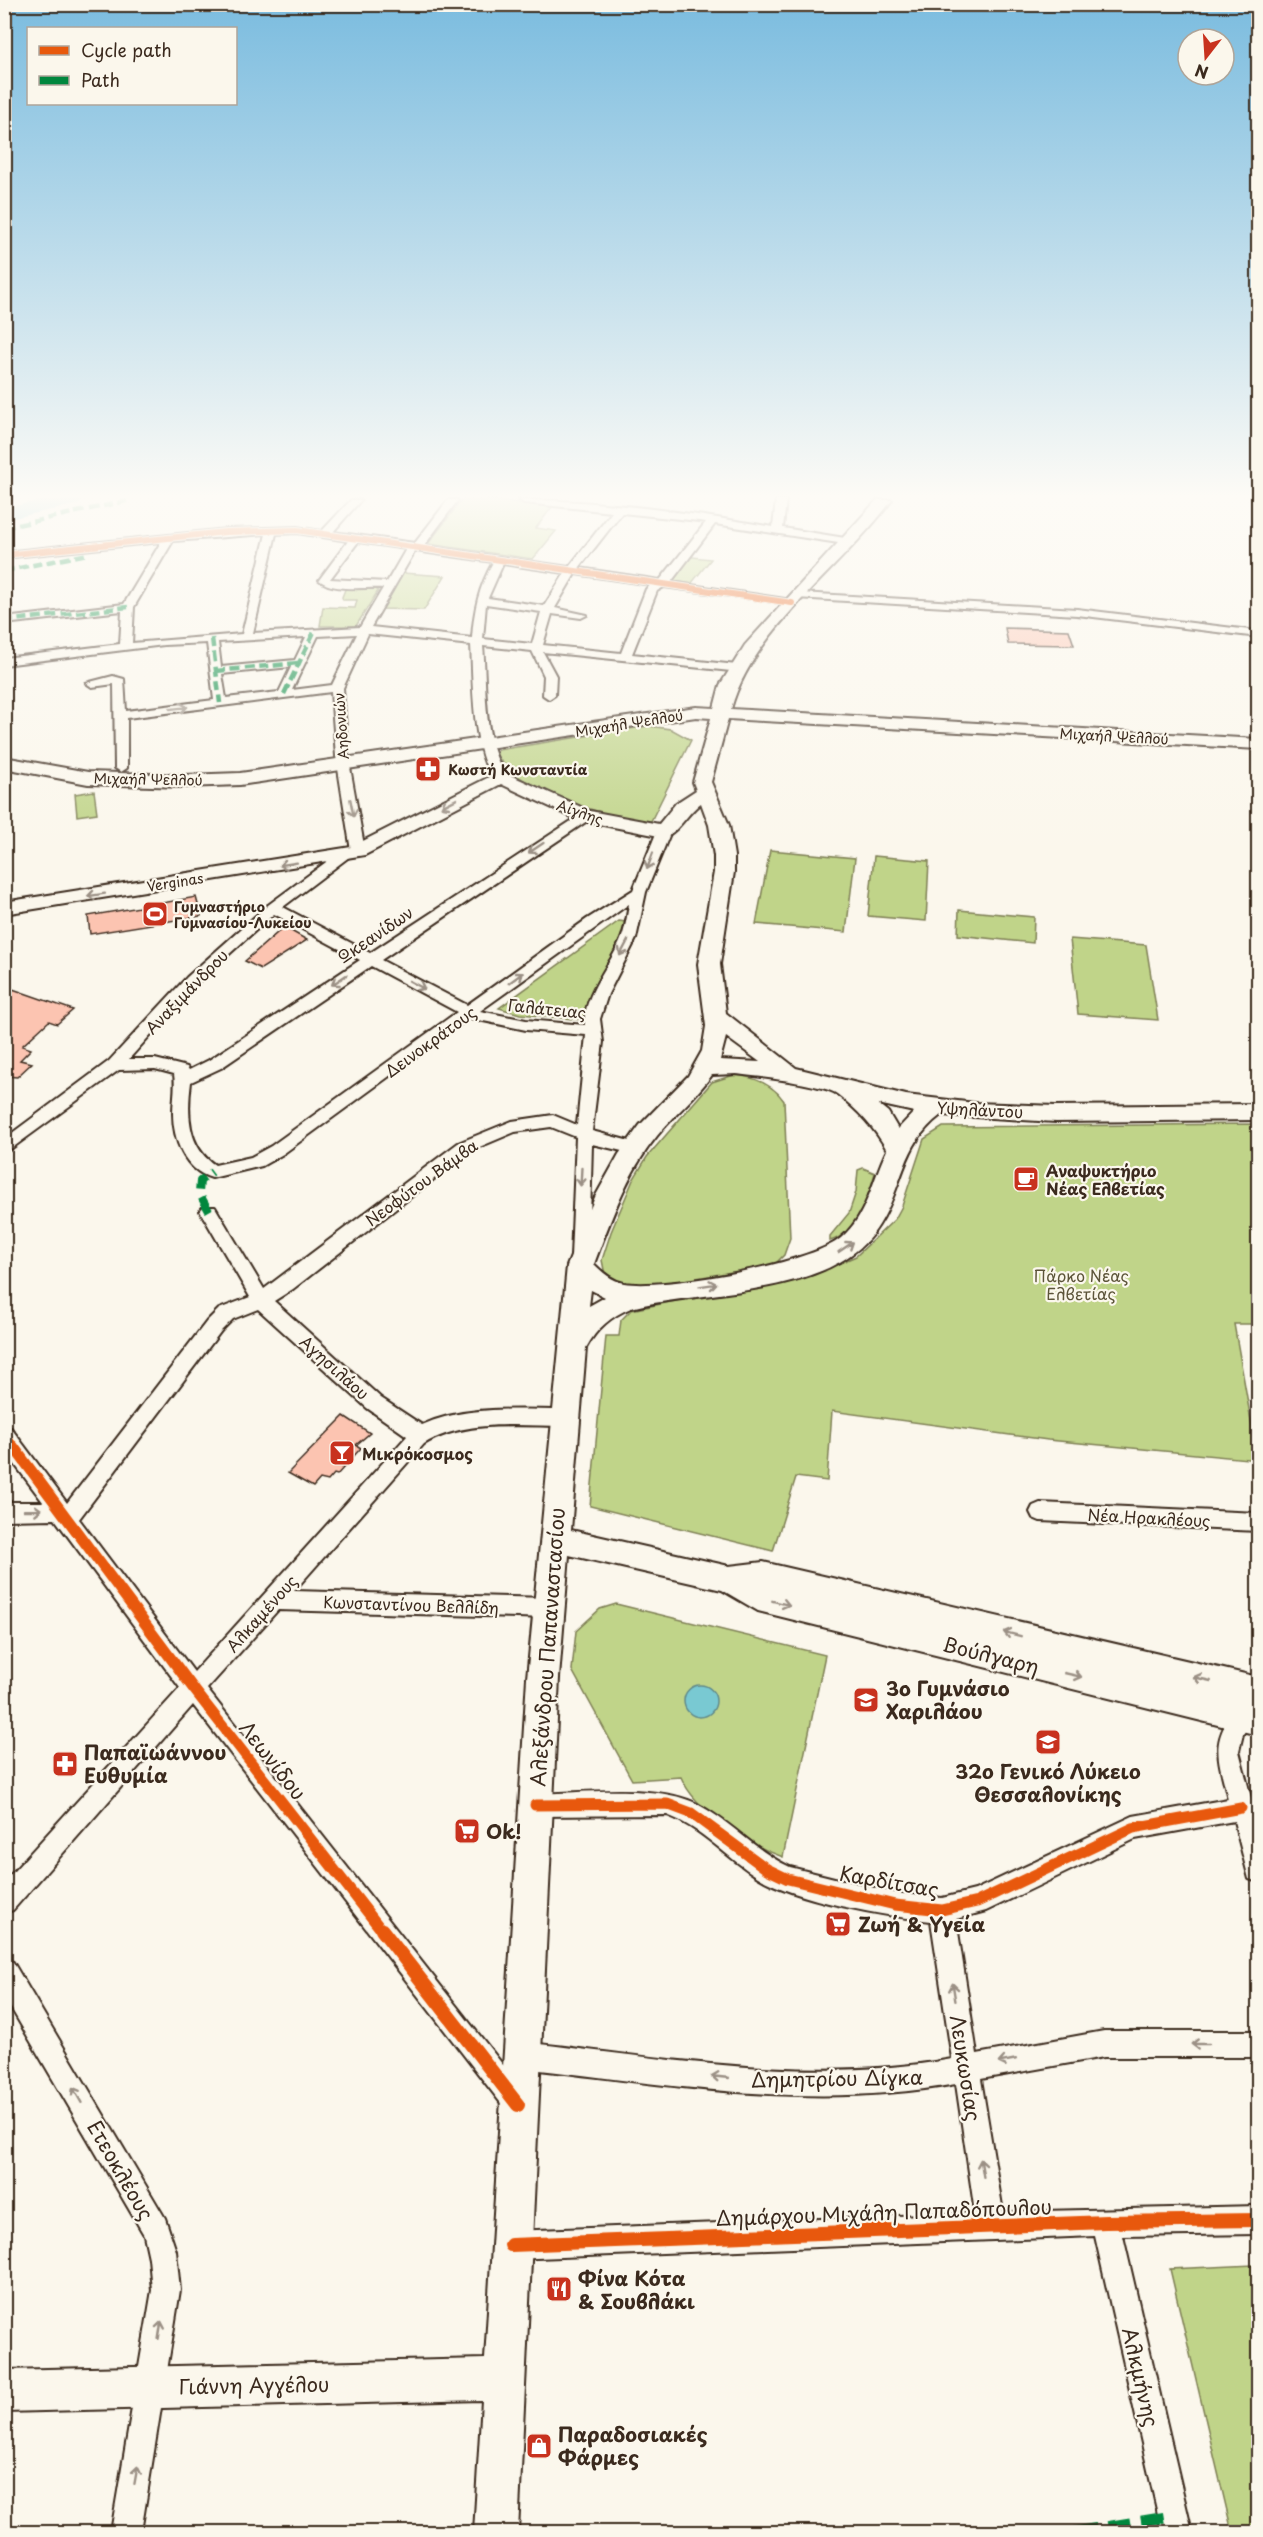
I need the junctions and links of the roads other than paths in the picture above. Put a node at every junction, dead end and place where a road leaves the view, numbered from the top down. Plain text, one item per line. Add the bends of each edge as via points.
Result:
1 (27, 618) edge
2 (127, 618) edge
3 (251, 618) edge
4 (371, 618) edge
5 (480, 618) edge
6 (546, 618) edge
7 (641, 618) edge
8 (779, 618) edge
9 (1130, 618) edge
10 (4, 621) edge
11 (364, 630) junction
12 (314, 632) junction
13 (1258, 634) edge
14 (247, 636) junction
15 (212, 638) junction
16 (477, 639) junction
17 (126, 646) junction
18 (537, 646) junction
19 (626, 657) junction
20 (4, 662) edge
21 (298, 663) junction
22 (737, 669) junction
23 (216, 671) junction
24 (92, 682) dead end
25 (337, 688) junction
26 (284, 694) junction
27 (549, 695) dead end
28 (732, 698) junction
29 (220, 703) junction
30 (777, 712) junction
31 (121, 715) junction
32 (636, 721) junction
33 (1258, 735) edge
34 (485, 741) junction
35 (712, 743) junction
36 (1258, 744) edge
37 (4, 749) edge
38 (343, 761) junction
39 (4, 762) edge
40 (121, 768) junction
41 (501, 777) junction
42 (704, 793) junction
43 (585, 816) junction
44 (664, 831) junction
45 (352, 853) junction
46 (639, 892) junction
47 (4, 908) edge
48 (273, 908) junction
49 (369, 959) junction
50 (469, 1013) junction
51 (716, 1016) junction
52 (593, 1031) junction
53 (115, 1065) junction
54 (706, 1068) junction
55 (798, 1076) junction
56 (184, 1079) junction
57 (842, 1087) junction
58 (935, 1108) junction
59 (1258, 1112) edge
60 (584, 1133) junction
61 (4, 1148) edge
62 (635, 1148) junction
63 (899, 1150) junction
64 (209, 1211) dead end
65 (580, 1266) junction
66 (650, 1294) junction
67 (256, 1301) junction
68 (572, 1351) junction
69 (565, 1418) junction
70 (4, 1434) edge
71 (421, 1435) junction
72 (4, 1511) edge
73 (1040, 1512) dead end
74 (65, 1514) junction
75 (1258, 1522) edge
76 (555, 1539) junction
77 (274, 1600) junction
78 (548, 1608) junction
79 (193, 1688) junction
80 (1254, 1706) edge
81 (535, 1805) junction
82 (1241, 1808) junction
83 (1258, 1870) edge
84 (4, 1901) edge
85 (942, 1910) junction
86 (4, 1971) edge
87 (1258, 2044) edge
88 (522, 2055) junction
89 (967, 2070) junction
90 (518, 2104) junction
91 (1258, 2220) edge
92 (1106, 2222) junction
93 (991, 2226) junction
94 (511, 2245) junction
95 (503, 2379) junction
96 (151, 2388) junction
97 (4, 2391) edge
98 (126, 2532) edge
99 (496, 2532) edge
100 (1177, 2532) edge

1 - 10 street
2 - 17 street
3 - 14 street
4 - 11 street, Αηδονιών
5 - 16 street
6 - 18 street
7 - 19 street
8 - 22 main road, Αλεξάνδρου Παπαναστασίου
9 - 13 street
11 - 12 street
11 - 16 street
11 - 25 street, Αηδονιών
12 - 14 street
12 - 21 street
14 - 15 street
15 - 17 street
15 - 23 street
16 - 18 street
16 - 34 street
17 - 20 street
18 - 19 street
18 - 27 street via 539,662 550,675
19 - 22 street
21 - 23 street
21 - 26 street
22 - 28 main road, Αλεξάνδρου Παπαναστασίου
23 - 29 street
24 - 31 street via 119,681
25 - 26 street
25 - 38 street, Αηδονιών
26 - 29 street
28 - 30 main road, Μιχαήλ Ψελλού
28 - 30 main road
28 - 32 main road, Μιχαήλ Ψελλού via 696,712
28 - 34 main road, Μιχαήλ Ψελλού
28 - 35 main road, Αλεξάνδρου Παπαναστασίου
31 -> 29 street
30 - 33 main road, Μιχαήλ Ψελλού
30 - 35 main road via 729,729
30 - 36 main road, Μιχαήλ Ψελλού
31 - 40 street
32 - 34 main road, Μιχαήλ Ψελλού
32 - 35 main road via 686,724 702,729
34 - 38 main road, Μιχαήλ Ψελλού
34 - 41 street via 492,766
35 - 42 main road, Αλεξάνδρου Παπαναστασίου via 703,775
37 - 40 main road, Μιχαήλ Ψελλού
38 - 39 main road, Μιχαήλ Ψελλού via 240,779 154,781 88,778
38 - 40 main road, Μιχαήλ Ψελλού via 230,768
38 -> 45 street, Αηδονιών
41 - 43 main road, Αίγλης
41 -> 45 main road, Αναξιμάνδρου
42 - 44 main road, Αλεξάνδρου Παπαναστασίου via 683,807
42 - 51 main road, Αλεξάνδρου Παπαναστασίου via 719,825 724,856 709,964
43 - 44 main road, Αίγλης
43 -> 49 street, Ωκεανίδων
44 -> 46 street, Αλεξάνδρου Παπαναστασίου
45 -> 47 main road, Verginas
45 - 48 street, Αναξιμάνδρου
50 -> 46 street, Δεινοκράτους
46 -> 52 street, Αλεξάνδρου Παπαναστασίου via 629,939 596,1005
48 - 49 street, Γαλάτειας
48 - 53 street, Αναξιμάνδρου via 192,980
49 -> 50 street, Γαλάτειας
49 -> 56 street, Ωκεανίδων via 215,1064
50 - 52 street, Γαλάτειας via 500,1021
50 - 56 street, Δεινοκράτους via 256,1162 212,1172 198,1163 188,1149 182,1122
51 - 54 main road, Αλεξάνδρου Παπαναστασίου via 715,1038
51 - 55 main road
52 - 60 street, Αλεξάνδρου Παπαναστασίου
53 - 56 street via 169,1066 181,1071
53 - 61 street, Αναξιμάνδρου
54 - 55 main road, Υψηλάντου via 751,1066
54 - 62 main road, Αλεξάνδρου Παπαναστασίου
55 - 57 main road, Υψηλάντου
57 - 58 main road, Υψηλάντου
57 - 63 main road via 880,1118
58 - 59 main road, Υψηλάντου via 997,1112
58 - 63 main road via 915,1124
60 - 62 street, Νεοφύτου Βάμβα via 597,1140
60 -> 65 street, Αλεξάνδρου Παπαναστασίου
60 - 67 street, Νεοφύτου Βάμβα via 561,1123 541,1122 512,1127 474,1141 287,1284
62 - 65 main road, Αλεξάνδρου Παπαναστασίου via 607,1197
66 -> 63 main road via 769,1274 842,1250 872,1219
64 - 67 street, Αγησιλάου
65 - 66 main road via 609,1290
65 - 68 main road, Αλεξάνδρου Παπαναστασίου
66 - 68 main road via 599,1312
67 - 71 street, Αγησιλάου via 367,1397
67 - 74 street, Νεοφύτου Βάμβα via 226,1314 214,1326
68 - 69 main road, Αλεξάνδρου Παπαναστασίου
69 - 71 street, Αλκαμένους via 473,1421 440,1426
69 - 76 main road, Αλεξάνδρου Παπαναστασίου
70 - 74 street, Λεωνίδου
71 - 77 street, Αλκαμένους
72 -> 74 street
73 - 75 street, Νέα Ηρακλέους
74 - 79 street, Λεωνίδου
76 - 78 main road, Αλεξάνδρου Παπαναστασίου
76 - 80 main road, Βούλγαρη via 729,1579 758,1598
77 - 78 street, Κωνσταντίνου Βελλίδη
77 - 79 street, Αλκαμένους
78 - 81 main road, Αλεξάνδρου Παπαναστασίου
79 - 84 street, Αλκαμένους
79 - 90 street, Λεωνίδου
80 - 82 street via 1233,1730 1228,1751
81 - 85 street, Καρδίτσας via 667,1803 691,1813 788,1880 895,1905
81 - 88 main road, Αλεξάνδρου Παπαναστασίου
82 - 83 street
82 - 85 street, Καρδίτσας via 1133,1828 977,1902
89 -> 85 street, Λευκωσίας
96 -> 86 street, Ετεοκλέους via 166,2290 162,2246
87 -> 89 street, Δημητρίου Δίγκα via 1104,2044
89 -> 88 street, Δημητρίου Δίγκα via 907,2080 762,2082
88 - 90 main road, Αλεξάνδρου Παπαναστασίου
93 -> 89 street, Λευκωσίας
90 - 94 main road, Αλεξάνδρου Παπαναστασίου
91 - 92 street, Δημάρχου Μιχάλη Παπαδόπουλου
92 - 93 street, Δημάρχου Μιχάλη Παπαδόπουλου
92 - 100 street, Αλκμήνης
93 - 94 street, Δημάρχου Μιχάλη Παπαδόπουλου
94 - 95 main road, Αλεξάνδρου Παπαναστασίου
95 - 96 main road, Γιάννη Αγγέλου
95 - 99 main road, Αλεξάνδρου Παπαναστασίου
96 - 97 main road, Γιάννη Αγγέλου
98 -> 96 street, Ετεοκλέους

